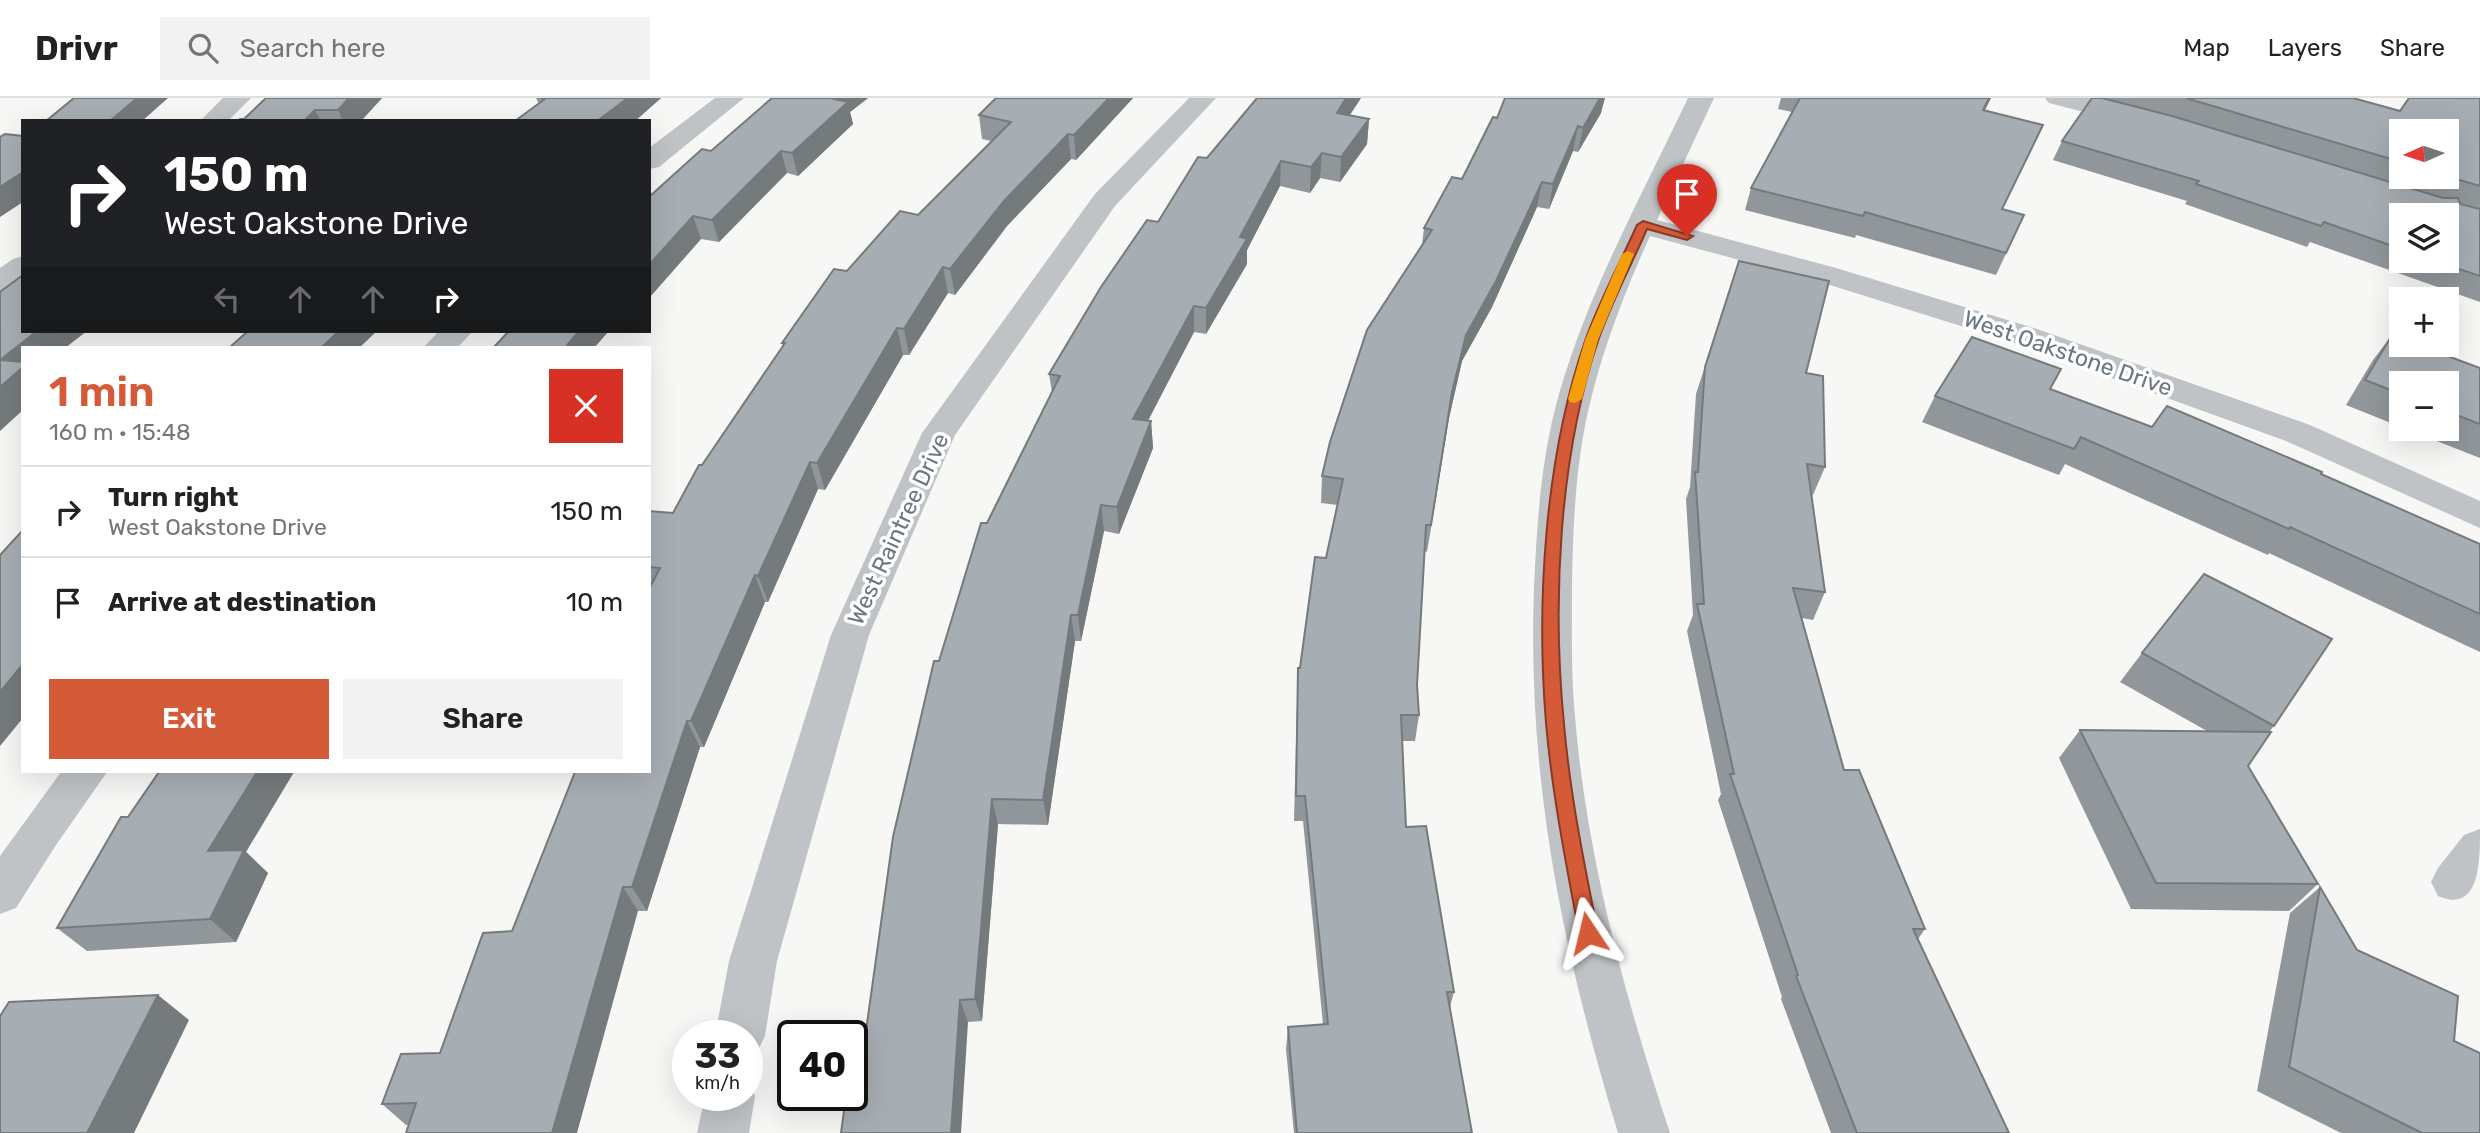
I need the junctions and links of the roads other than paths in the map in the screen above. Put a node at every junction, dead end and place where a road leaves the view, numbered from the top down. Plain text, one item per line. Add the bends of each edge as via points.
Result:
1 (238, 98) edge
2 (731, 98) edge
3 (1203, 98) edge
4 (1701, 98) edge
5 (2058, 98) edge
6 (215, 119) edge
7 (2159, 124) edge
8 (651, 159) edge
9 (1643, 225) junction
10 (21, 266) edge
11 (0, 282) edge
12 (455, 333) edge
13 (441, 346) edge
14 (2480, 516) edge
15 (85, 773) edge
16 (2480, 848) edge
17 (2454, 882) dead end
18 (0, 894) edge
19 (743, 1020) edge
20 (727, 1111) edge
21 (723, 1133) edge
22 (1644, 1133) edge

1 - 6 street
2 - 8 street
3 - 19 street, West Raintree Drive via 1105,200 939,433 850,635 753,961
4 - 9 street
5 - 7 street
9 - 14 street, West Oakstone Drive via 1825,274 2026,336 2298,433
9 - 22 street via 1592,340 1568,428 1554,532 1552,634 1555,723 1592,956
10 - 11 street
12 - 13 street
15 - 18 street
16 - 17 street
20 - 21 street

